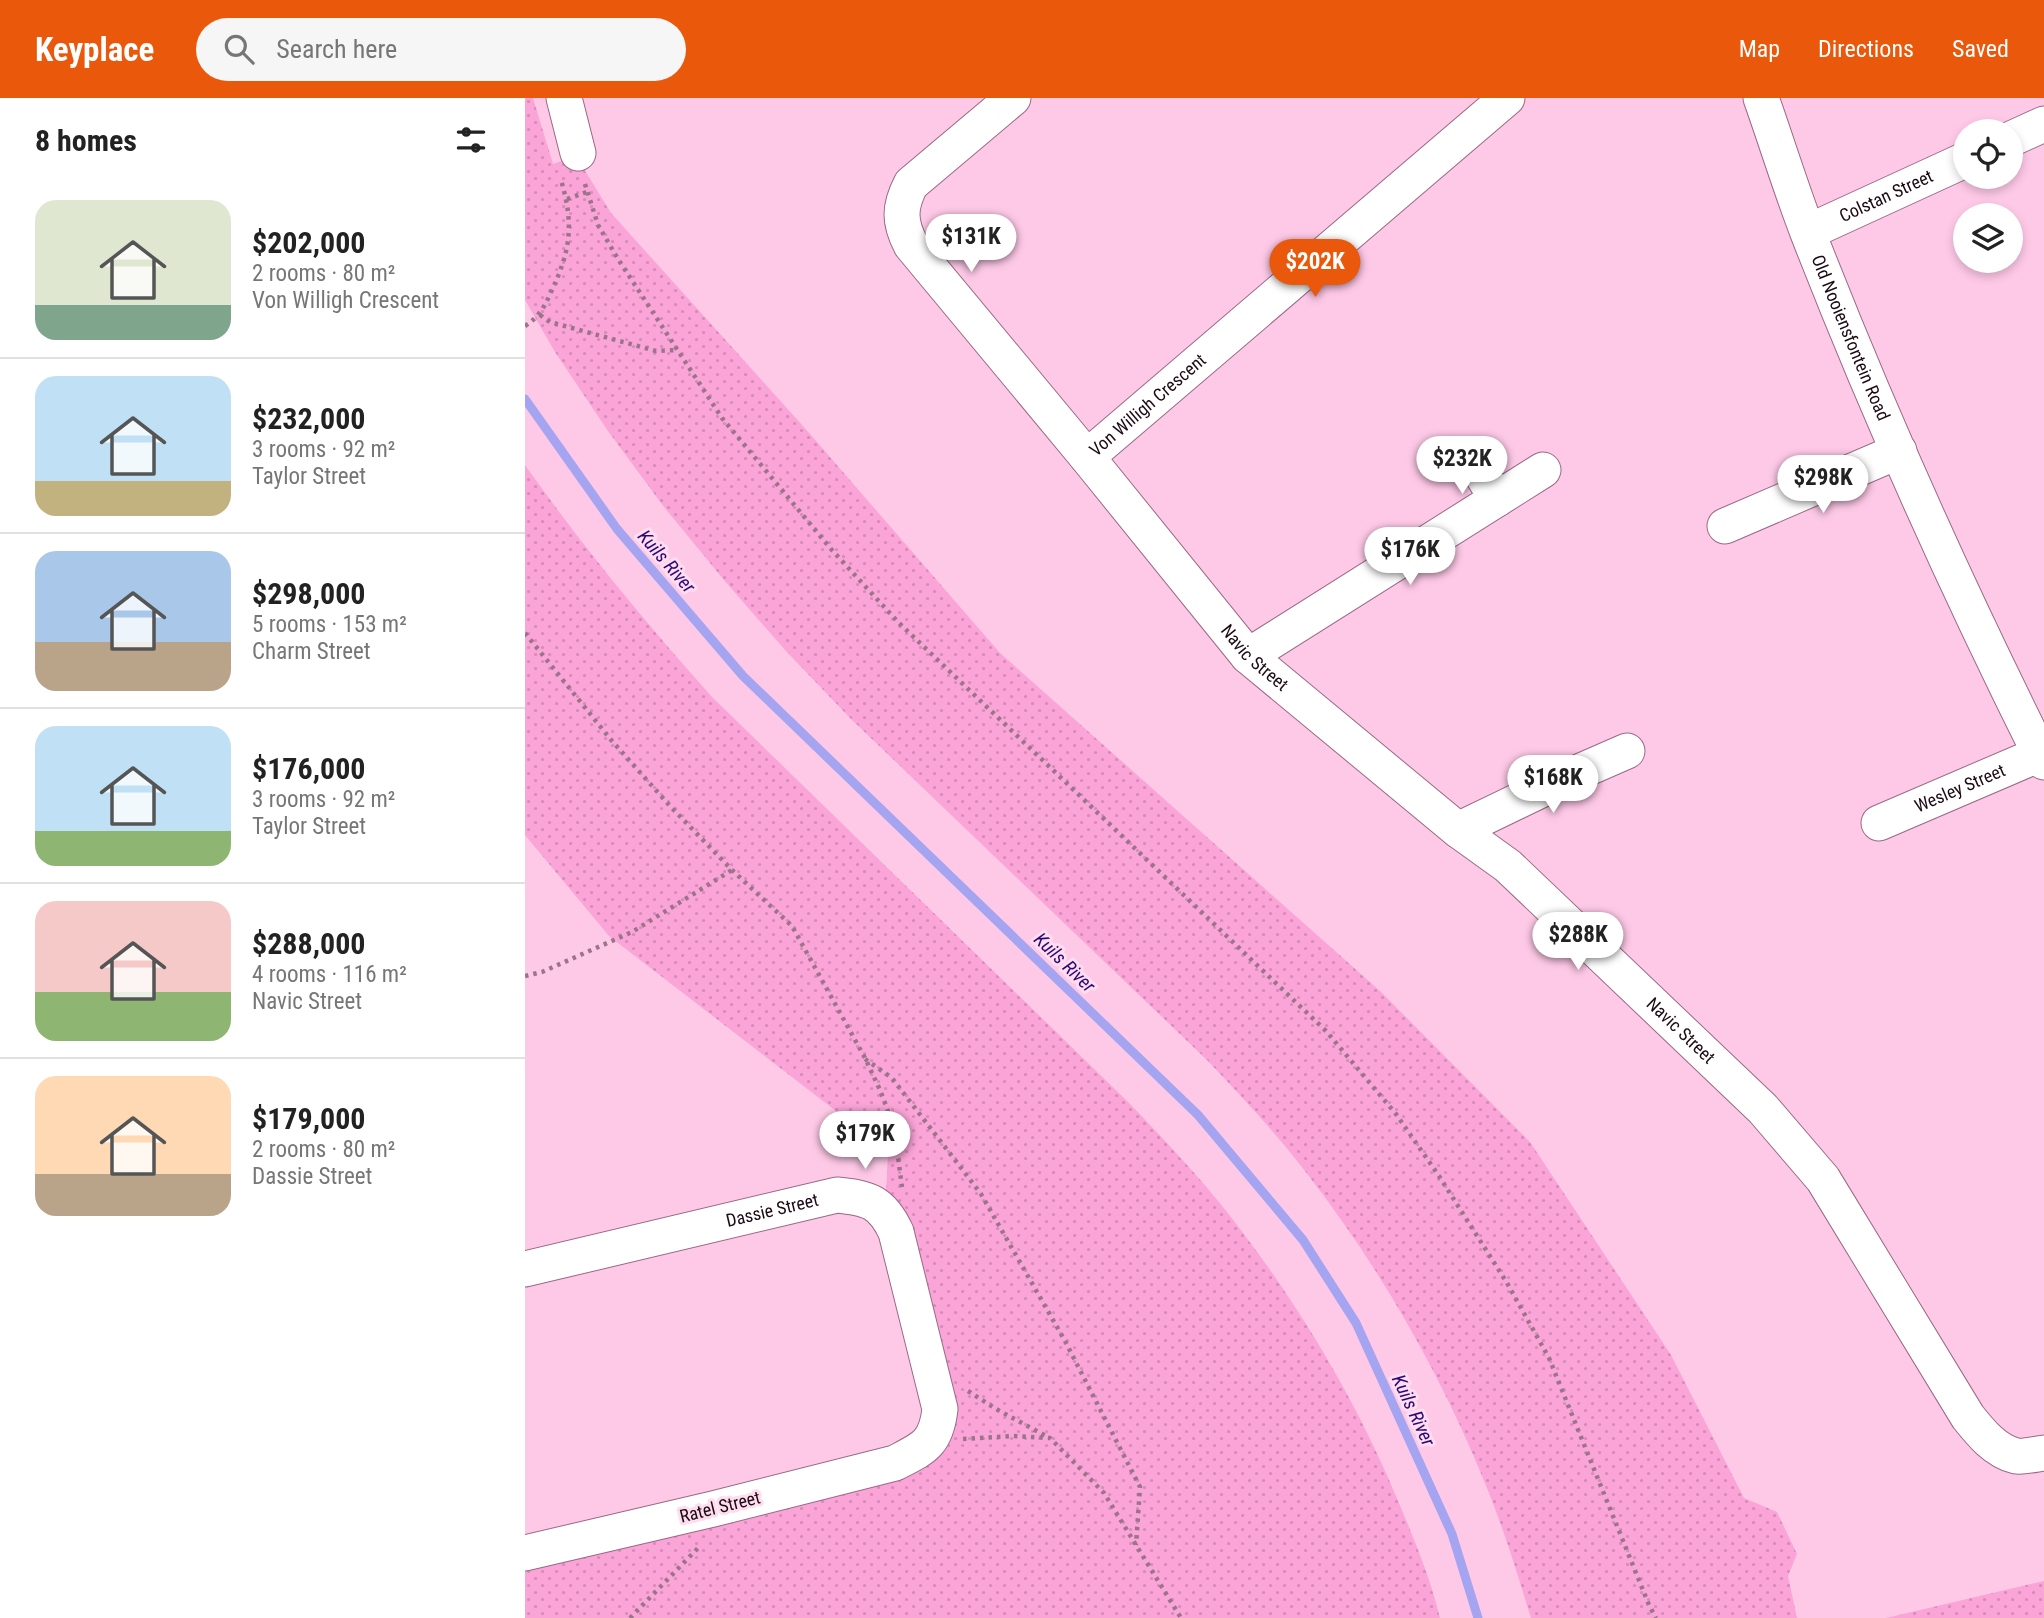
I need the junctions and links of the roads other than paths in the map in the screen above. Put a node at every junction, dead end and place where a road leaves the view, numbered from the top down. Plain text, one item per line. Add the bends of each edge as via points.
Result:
1 (564, 98) edge
2 (1013, 98) edge
3 (1507, 98) edge
4 (1761, 98) edge
5 (2044, 124) edge
6 (2023, 134) edge
7 (568, 161) road end
8 (1953, 166) edge
9 (1808, 232) junction
10 (1899, 451) junction
11 (1087, 457) junction
12 (1475, 463) dead end
13 (1543, 470) dead end
14 (1497, 499) junction
15 (1725, 526) dead end
16 (1248, 656) junction
17 (1627, 751) dead end
18 (2042, 758) edge
19 (1879, 823) dead end
20 (1458, 830) junction
21 (525, 1269) edge
22 (922, 1447) joint
23 (2044, 1453) edge
24 (525, 1553) edge

1 - 7 street
2 - 11 street, Von Willigh Crescent via 911,184 901,214 903,230
3 - 11 street, Von Willigh Crescent
4 - 9 street, Old Nooiensfontein Road
5 - 6 street
8 - 9 street, Colstan Street
9 - 10 street, Old Nooiensfontein Road
10 - 15 street
10 - 18 street, Old Nooiensfontein Road
11 - 16 street, Navic Street
12 - 14 street
13 - 14 street
14 - 16 street
16 - 20 street, Navic Street
17 - 20 street
18 - 19 street, Wesley Street
20 - 23 street, Navic Street via 1508,866 1763,1109 1797,1147 1823,1178 1983,1435 2017,1456
21 - 22 street, Dassie Street via 837,1195 873,1203 887,1214 896,1232 940,1409 938,1427
22 - 24 street, Ratel Street via 895,1463

